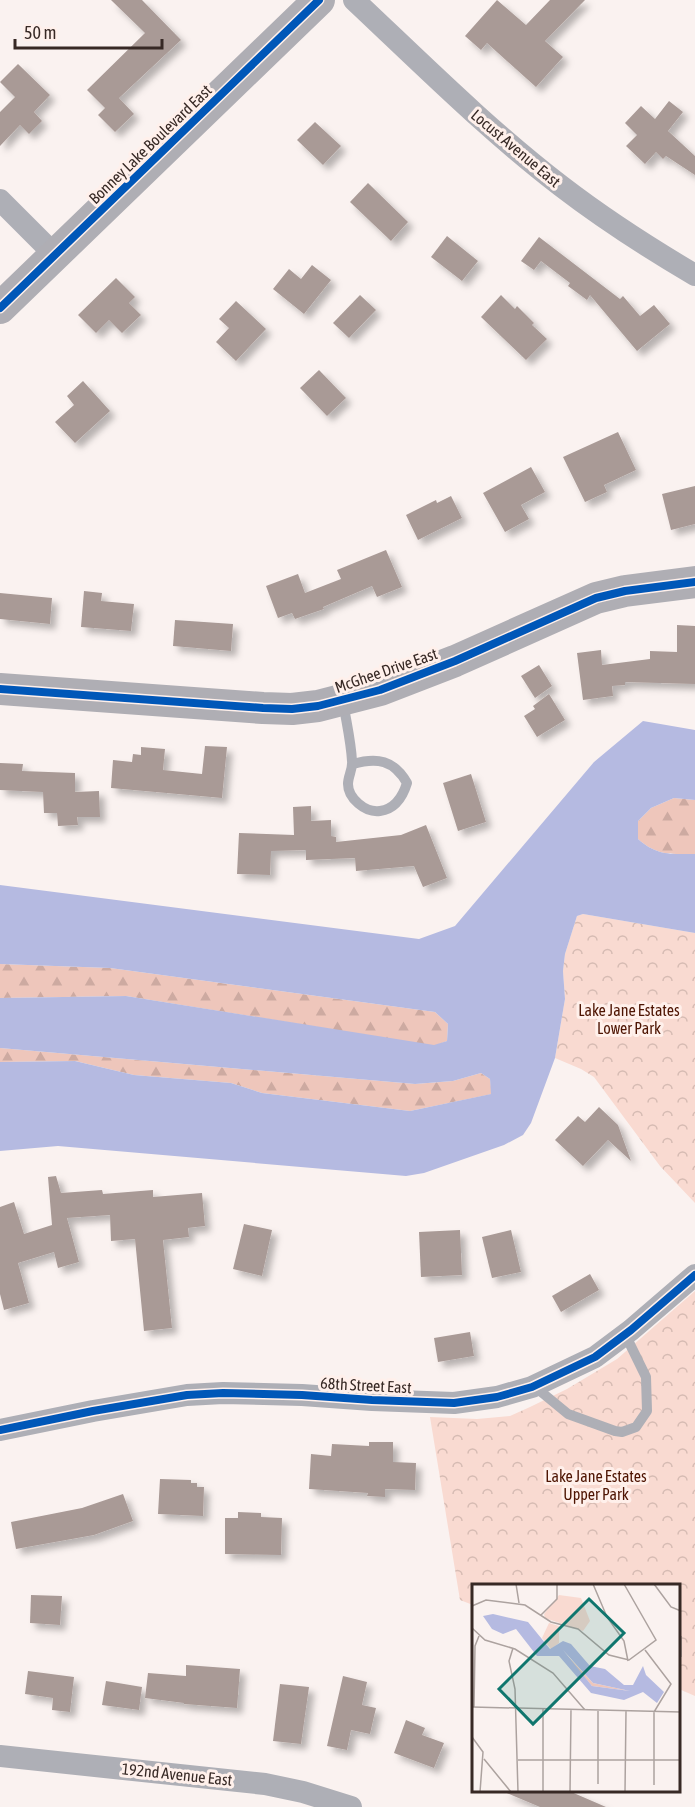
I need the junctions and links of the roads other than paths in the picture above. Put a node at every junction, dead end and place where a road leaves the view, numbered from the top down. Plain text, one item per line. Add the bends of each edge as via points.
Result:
1 (319, 0) edge
2 (354, 0) edge
3 (0, 200) edge
4 (55, 255) junction
5 (695, 275) edge
6 (0, 308) edge
7 (695, 582) edge
8 (0, 689) edge
9 (343, 701) junction
10 (353, 764) junction
11 (695, 1275) edge
12 (625, 1334) junction
13 (534, 1386) junction
14 (0, 1430) edge
15 (0, 1756) edge
16 (351, 1807) edge

1 - 4 street, Bonney Lake Boulevard East
2 - 5 street, Locust Avenue East via 560,186
3 - 4 street
4 - 6 street, Bonney Lake Boulevard East
7 - 9 street, McGhee Drive East via 596,598 455,661
8 - 9 street, McGhee Drive East via 263,708
9 - 10 lane
10 - 10 lane via 348,784 353,798 364,808 378,812 403,796 407,783 401,771 369,759
11 - 12 street, 68th Street East
12 - 13 street, 68th Street East via 595,1357
12 - 13 lane via 646,1377 647,1411 636,1427 615,1431 568,1414
13 - 14 street, 68th Street East via 497,1397 454,1403 302,1395 186,1395
15 - 16 street, 192nd Avenue East via 265,1784

